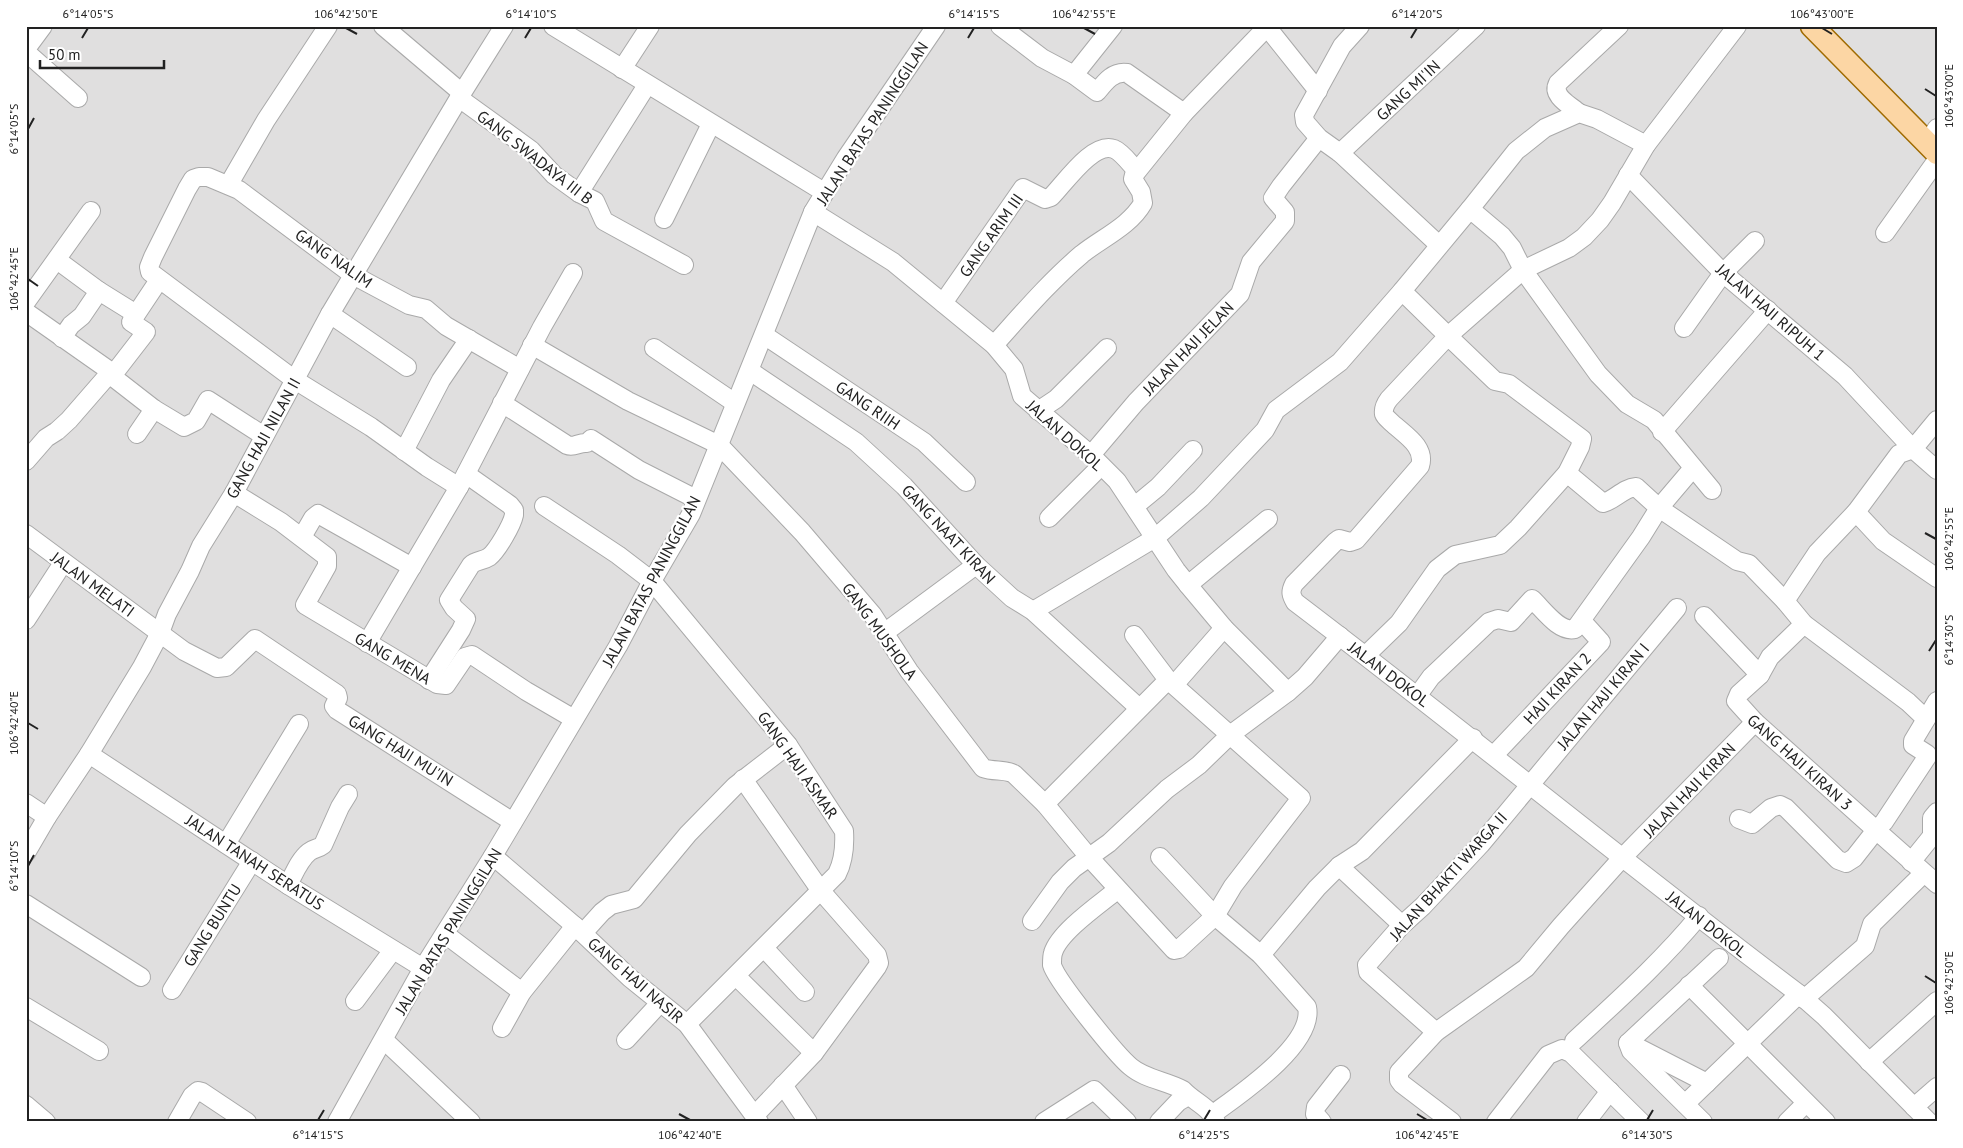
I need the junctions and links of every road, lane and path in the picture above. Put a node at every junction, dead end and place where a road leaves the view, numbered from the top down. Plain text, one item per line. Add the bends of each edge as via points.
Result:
1 (43, 26) edge
2 (328, 26) edge
3 (383, 26) edge
4 (504, 26) edge
5 (553, 26) edge
6 (650, 26) edge
7 (936, 26) edge
8 (1000, 26) edge
9 (1112, 26) edge
10 (1360, 26) edge
11 (1476, 26) edge
12 (1619, 26) edge
13 (1737, 26) edge
14 (1812, 26) edge
15 (1268, 27) edge
16 (26, 50) edge
17 (622, 69) junction
18 (1074, 75) junction
19 (646, 85) junction
20 (1318, 91) junction
21 (461, 95) junction
22 (78, 98) dead end
23 (1184, 113) junction
24 (1579, 113) junction
25 (711, 124) junction
26 (1319, 138) junction
27 (1646, 146) junction
28 (1934, 146) edge
29 (1340, 153) junction
30 (1137, 171) junction
31 (1628, 175) junction
32 (229, 184) junction
33 (824, 192) junction
34 (579, 193) junction
35 (1470, 209) junction
36 (91, 211) dead end
37 (813, 212) junction
38 (664, 219) dead end
39 (1884, 233) dead end
40 (1756, 241) dead end
41 (1439, 245) junction
42 (57, 260) junction
43 (684, 265) dead end
44 (1523, 270) junction
45 (573, 273) dead end
46 (1723, 273) junction
47 (353, 275) junction
48 (159, 280) junction
49 (99, 291) junction
50 (1402, 291) junction
51 (26, 302) edge
52 (943, 303) junction
53 (1768, 310) junction
54 (26, 312) edge
55 (136, 314) junction
56 (330, 314) junction
57 (1684, 328) dead end
58 (764, 335) junction
59 (1448, 336) junction
60 (62, 338) junction
61 (469, 339) junction
62 (532, 345) junction
63 (994, 345) junction
64 (654, 348) dead end
65 (1107, 348) dead end
66 (407, 367) dead end
67 (520, 369) junction
68 (750, 371) junction
69 (110, 374) junction
70 (295, 380) junction
71 (735, 403) junction
72 (502, 404) junction
73 (154, 410) junction
74 (1038, 410) junction
75 (1937, 420) edge
76 (1662, 432) junction
77 (136, 434) dead end
78 (264, 436) junction
79 (719, 445) junction
80 (1913, 449) junction
81 (1192, 450) dead end
82 (404, 451) junction
83 (26, 461) edge
84 (1096, 461) junction
85 (1693, 468) junction
86 (1937, 470) edge
87 (1566, 473) junction
88 (462, 481) junction
89 (966, 482) dead end
90 (1712, 490) dead end
91 (234, 493) junction
92 (696, 499) junction
93 (544, 506) dead end
94 (1134, 506) junction
95 (1659, 508) junction
96 (1856, 512) junction
97 (1049, 518) dead end
98 (1268, 519) dead end
99 (26, 534) edge
100 (302, 537) junction
101 (1155, 538) junction
102 (63, 563) junction
103 (976, 565) junction
104 (412, 567) junction
105 (1937, 578) edge
106 (652, 581) junction
107 (1188, 585) junction
108 (1785, 601) junction
109 (1677, 608) dead end
110 (1033, 611) junction
111 (1704, 616) dead end
112 (26, 620) edge
113 (1582, 620) junction
114 (1804, 624) junction
115 (1224, 628) junction
116 (160, 633) junction
117 (884, 633) junction
118 (1134, 635) dead end
119 (1340, 636) junction
120 (255, 639) joint
121 (368, 643) junction
122 (1366, 655) junction
123 (1760, 674) junction
124 (430, 680) junction
125 (1171, 682) junction
126 (1288, 692) junction
127 (1418, 695) junction
128 (1937, 701) edge
129 (1139, 708) junction
130 (574, 719) junction
131 (1926, 719) junction
132 (1755, 722) junction
133 (299, 724) dead end
134 (1230, 735) junction
135 (1472, 738) junction
136 (788, 745) junction
137 (89, 754) junction
138 (1494, 755) junction
139 (743, 779) junction
140 (1530, 784) junction
141 (348, 794) dead end
142 (26, 803) edge
143 (1045, 804) junction
144 (1937, 812) edge
145 (47, 817) junction
146 (1739, 819) dead end
147 (513, 822) junction
148 (1876, 830) junction
149 (226, 844) junction
150 (26, 852) edge
151 (493, 856) junction
152 (1088, 856) junction
153 (1160, 857) dead end
154 (1622, 858) junction
155 (252, 861) junction
156 (1339, 866) junction
157 (1924, 873) edge
158 (288, 885) junction
159 (1117, 890) junction
160 (821, 891) junction
161 (26, 904) edge
162 (1215, 916) junction
163 (1699, 916) junction
164 (1032, 921) dead end
165 (1402, 925) junction
166 (579, 929) junction
167 (445, 934) junction
168 (764, 948) junction
169 (392, 950) junction
170 (1261, 955) junction
171 (1719, 958) dead end
172 (422, 968) junction
173 (736, 976) junction
174 (141, 977) dead end
175 (1689, 985) junction
176 (172, 990) dead end
177 (522, 992) junction
178 (805, 992) dead end
179 (1802, 996) junction
180 (355, 1001) dead end
181 (1937, 1001) edge
182 (660, 1003) junction
183 (26, 1007) edge
184 (687, 1024) junction
185 (502, 1028) dead end
186 (1436, 1032) junction
187 (384, 1040) junction
188 (626, 1040) dead end
189 (1574, 1041) dead end
190 (1628, 1043) junction
191 (1747, 1044) junction
192 (99, 1052) dead end
193 (814, 1053) junction
194 (1869, 1062) junction
195 (1341, 1075) dead end
196 (1707, 1082) junction
197 (783, 1085) junction
198 (1937, 1087) edge
199 (1610, 1091) junction
200 (1188, 1096) junction
201 (1806, 1103) junction
202 (1685, 1104) junction
203 (26, 1105) edge
204 (1914, 1107) junction
205 (757, 1118) edge
206 (1214, 1118) edge
207 (46, 1122) edge
208 (177, 1122) edge
209 (247, 1122) edge
210 (337, 1122) edge
211 (471, 1122) edge
212 (808, 1122) edge
213 (1044, 1122) edge
214 (1127, 1122) edge
215 (1159, 1122) edge
216 (1322, 1122) edge
217 (1452, 1122) edge
218 (1496, 1122) edge
219 (1586, 1122) edge
220 (1641, 1122) edge
221 (1703, 1122) edge
222 (1786, 1122) edge
223 (1826, 1122) edge
224 (1929, 1122) edge

1 - 16 street
2 - 32 street via 266,120
3 - 21 street, GANG SWADAYA III B
4 - 21 street, GANG HAJI NILAN II
5 - 17 street
6 - 17 street
7 - 33 street, JALAN BATAS PANINGGILAN
8 - 18 street via 1042,58
9 - 18 street
10 - 20 street via 1342,46
11 - 29 street, GANG MI'IN
12 - 24 street via 1558,83 1557,94
13 - 27 street
14 - 28 main road
15 - 20 street
15 - 23 street
16 - 22 street
17 - 19 street
18 - 23 street via 1098,92 1117,73 1127,73
19 - 25 street
19 - 34 street
20 - 26 street via 1304,118
21 - 34 street, GANG SWADAYA III B
21 - 47 street, GANG HAJI NILAN II
23 - 30 street
24 - 27 street via 1597,119
24 - 35 street via 1545,128 1516,151
25 - 33 street
25 - 38 street
26 - 29 street
26 - 84 street, JALAN HAJI JELAN via 1274,198 1285,212 1285,221 1251,262 1240,294 1136,402
27 - 31 street
28 - 39 street
29 - 41 street
30 - 52 street, GANG ARIM III via 1115,149 1101,148 1092,153 1051,198 1045,199 1022,188
30 - 63 street via 1132,179 1141,192 1143,202 1134,216 1081,255
31 - 44 street via 1600,220 1584,237 1569,248
31 - 46 street, JALAN HAJI RIPUH 1
32 - 47 street, GANG NALIM
32 - 48 street, GANG NALIM via 208,178 193,179 149,267
33 - 37 street, JALAN BATAS PANINGGILAN
34 - 43 street, GANG SWADAYA III B via 595,201 604,221
35 - 41 street
35 - 44 street via 1502,236
36 - 42 street
37 - 52 street, JALAN DOKOL via 893,262
37 - 58 street, JALAN BATAS PANINGGILAN
40 - 46 street
41 - 50 street
42 - 49 street
42 - 51 street
44 - 59 street
44 - 76 street via 1598,374 1627,404 1654,420
45 - 62 street
46 - 53 street, JALAN HAJI RIPUH 1
46 - 57 street
47 - 56 street, GANG HAJI NILAN II
47 - 61 street, GANG NALIM via 409,305 426,309
48 - 55 street
48 - 70 street
49 - 55 street
49 - 60 street
50 - 59 street
50 - 101 street via 1340,362 1276,410 1265,430 1242,456
52 - 63 street, JALAN DOKOL
53 - 76 street
53 - 80 street, JALAN HAJI RIPUH 1 via 1845,376
54 - 60 street
55 - 69 street via 131,322 146,332
56 - 66 street
56 - 70 street, GANG HAJI NILAN II
58 - 68 street, JALAN BATAS PANINGGILAN
58 - 89 street, GANG RIIH via 924,442
59 - 87 street via 1494,381 1509,384 1582,439
59 - 119 street via 1384,407 1388,420 1419,448 1420,466 1356,540 1339,539 1335,542 1291,590 1295,602
60 - 69 street
61 - 67 street, GANG NALIM
61 - 82 street via 442,380
62 - 67 street
62 - 79 street via 628,401
63 - 74 street, JALAN DOKOL via 1014,369 1022,396
64 - 71 street
65 - 74 street via 1056,398
67 - 72 street
68 - 71 street, JALAN BATAS PANINGGILAN
68 - 103 street, GANG NAAT KIRAN via 872,454 928,510
69 - 73 street
69 - 83 street
70 - 78 street, GANG HAJI NILAN II
70 - 82 street
71 - 79 street, JALAN BATAS PANINGGILAN
72 - 88 street
72 - 92 street via 569,446 587,443 591,439 639,470
73 - 77 street
73 - 78 street via 184,427 196,421 208,400
74 - 84 street, JALAN DOKOL
75 - 80 street
76 - 85 street
78 - 91 street, GANG HAJI NILAN II
79 - 92 street, JALAN BATAS PANINGGILAN
79 - 117 street, GANG MUSHOLA via 824,557
80 - 86 street, JALAN HAJI RIPUH 1
80 - 96 street via 1899,454
81 - 94 street via 1163,482
82 - 88 street
84 - 94 street, JALAN DOKOL via 1117,481
84 - 97 street
85 - 90 street
85 - 95 street
87 - 95 street via 1603,503 1636,487
87 - 122 street via 1500,545 1455,555 1437,569 1399,624
88 - 104 street
88 - 124 street via 510,505 514,515 493,553 471,566 449,600 466,619
91 - 100 street
91 - 116 street, GANG HAJI NILAN II via 201,546
92 - 106 street, JALAN BATAS PANINGGILAN via 691,514
93 - 106 street, GANG HAJI ASMAR
94 - 101 street, JALAN DOKOL
95 - 108 street via 1737,561 1749,564
95 - 113 street
96 - 105 street via 1883,541
96 - 108 street via 1817,553
98 - 107 street
99 - 102 street, JALAN MELATI
100 - 104 street via 318,514
100 - 121 street, GANG MENA via 327,557 324,571 305,605
101 - 107 street, JALAN DOKOL
101 - 110 street
102 - 112 street
102 - 116 street, JALAN MELATI
103 - 110 street, GANG NAAT KIRAN via 1012,598
103 - 117 street
104 - 121 street
106 - 130 street, JALAN BATAS PANINGGILAN
106 - 136 street, GANG HAJI ASMAR
107 - 115 street, JALAN DOKOL
108 - 114 street
109 - 140 street, JALAN HAJI KIRAN I
110 - 129 street, GANG NAAT KIRAN
111 - 123 street
113 - 127 street via 1575,629 1566,630 1532,599 1510,622 1498,619 1489,622 1431,677
113 - 138 street, HAJI KIRAN 2 via 1600,642
114 - 123 street, GANG HAJI KIRAN 3 via 1770,657
114 - 131 street
115 - 125 street
115 - 126 street, JALAN DOKOL
116 - 120 street, JALAN MELATI via 184,651 222,668
116 - 137 street, GANG HAJI NILAN II
117 - 143 street, GANG MUSHOLA via 983,768 1014,774
118 - 125 street
119 - 122 street, JALAN DOKOL
119 - 126 street, JALAN DOKOL
120 - 147 street, GANG HAJI MU'IN via 337,694 334,706 337,710
121 - 124 street, GANG MENA
122 - 127 street, JALAN DOKOL
123 - 132 street, GANG HAJI KIRAN 3 via 1737,698 1739,706
124 - 130 street, GANG MENA via 446,685 465,657 472,655 526,692
125 - 129 street
125 - 134 street
126 - 134 street
127 - 135 street, JALAN DOKOL
128 - 131 street
129 - 143 street
130 - 147 street, JALAN BATAS PANINGGILAN
131 - 148 street via 1912,743 1927,757
132 - 148 street, GANG HAJI KIRAN 3
132 - 154 street, JALAN HAJI KIRAN
133 - 149 street
134 - 152 street via 1110,843
134 - 162 street via 1301,798 1233,886
135 - 138 street, JALAN DOKOL
135 - 156 street via 1362,851
136 - 139 street
136 - 160 street, GANG HAJI ASMAR via 844,831 842,862
137 - 145 street, GANG HAJI NILAN II
137 - 149 street, JALAN TANAH SERATUS
138 - 140 street, JALAN DOKOL
139 - 160 street
139 - 166 street via 688,834 634,899 611,905
140 - 154 street, JALAN DOKOL
140 - 165 street, JALAN BHAKTI WARGA II via 1481,844
141 - 158 street via 323,845 304,856
142 - 145 street
143 - 152 street, GANG MUSHOLA
144 - 157 street via 1932,818 1932,836
145 - 150 street, GANG HAJI NILAN II
146 - 148 street via 1752,824 1771,808 1780,805 1838,860 1846,863 1854,858
147 - 151 street, JALAN BATAS PANINGGILAN
148 - 157 street, GANG HAJI KIRAN 3
149 - 155 street, JALAN TANAH SERATUS
151 - 166 street, GANG HAJI NASIR
151 - 167 street, JALAN BATAS PANINGGILAN
152 - 159 street, GANG MUSHOLA
152 - 164 street via 1060,882
153 - 162 street
154 - 163 street, JALAN DOKOL
154 - 186 street, JALAN HAJI KIRAN via 1526,968
155 - 158 street, JALAN TANAH SERATUS
155 - 176 street, GANG BUNTU
156 - 165 street
156 - 170 street
157 - 179 street via 1872,924 1865,946
158 - 169 street, JALAN TANAH SERATUS
159 - 162 street, GANG MUSHOLA via 1174,950
159 - 200 street via 1063,936 1053,954 1052,964 1069,993 1132,1069 1177,1087
160 - 168 street, GANG HAJI ASMAR
160 - 193 street via 877,955 879,962
161 - 174 street
162 - 170 street
163 - 179 street, JALAN DOKOL
163 - 189 street via 1681,938
165 - 186 street, JALAN BHAKTI WARGA II via 1366,968
166 - 177 street
166 - 182 street, GANG HAJI NASIR
167 - 172 street, JALAN BATAS PANINGGILAN
167 - 177 street
168 - 173 street, GANG HAJI ASMAR
168 - 178 street
169 - 172 street, JALAN TANAH SERATUS
169 - 180 street
170 - 206 street via 1307,1007 1309,1016 1301,1036 1264,1077
171 - 175 street
172 - 187 street, JALAN BATAS PANINGGILAN
173 - 184 street, GANG HAJI ASMAR
173 - 193 street
175 - 190 street
175 - 191 street
177 - 185 street
179 - 191 street
179 - 194 street, JALAN DOKOL
181 - 194 street
182 - 184 street, GANG HAJI NASIR
182 - 188 street
183 - 192 street
184 - 205 street, GANG HAJI NASIR
186 - 217 street, JALAN HAJI KIRAN via 1399,1072 1399,1080
187 - 210 street, JALAN BATAS PANINGGILAN
187 - 211 street
190 - 196 street
190 - 202 street via 1631,1051
191 - 196 street
191 - 201 street
193 - 197 street
194 - 204 street, JALAN DOKOL
195 - 216 street via 1316,1107 1315,1114
196 - 202 street
197 - 205 street
197 - 212 street
198 - 204 street
199 - 218 street via 1571,1053 1562,1049 1548,1055
199 - 219 street
199 - 220 street
200 - 206 street via 1199,1101
200 - 215 street
201 - 222 street
201 - 223 street
202 - 221 street
203 - 207 street
204 - 224 street, JALAN DOKOL
208 - 209 street via 198,1091
213 - 214 street via 1094,1090

